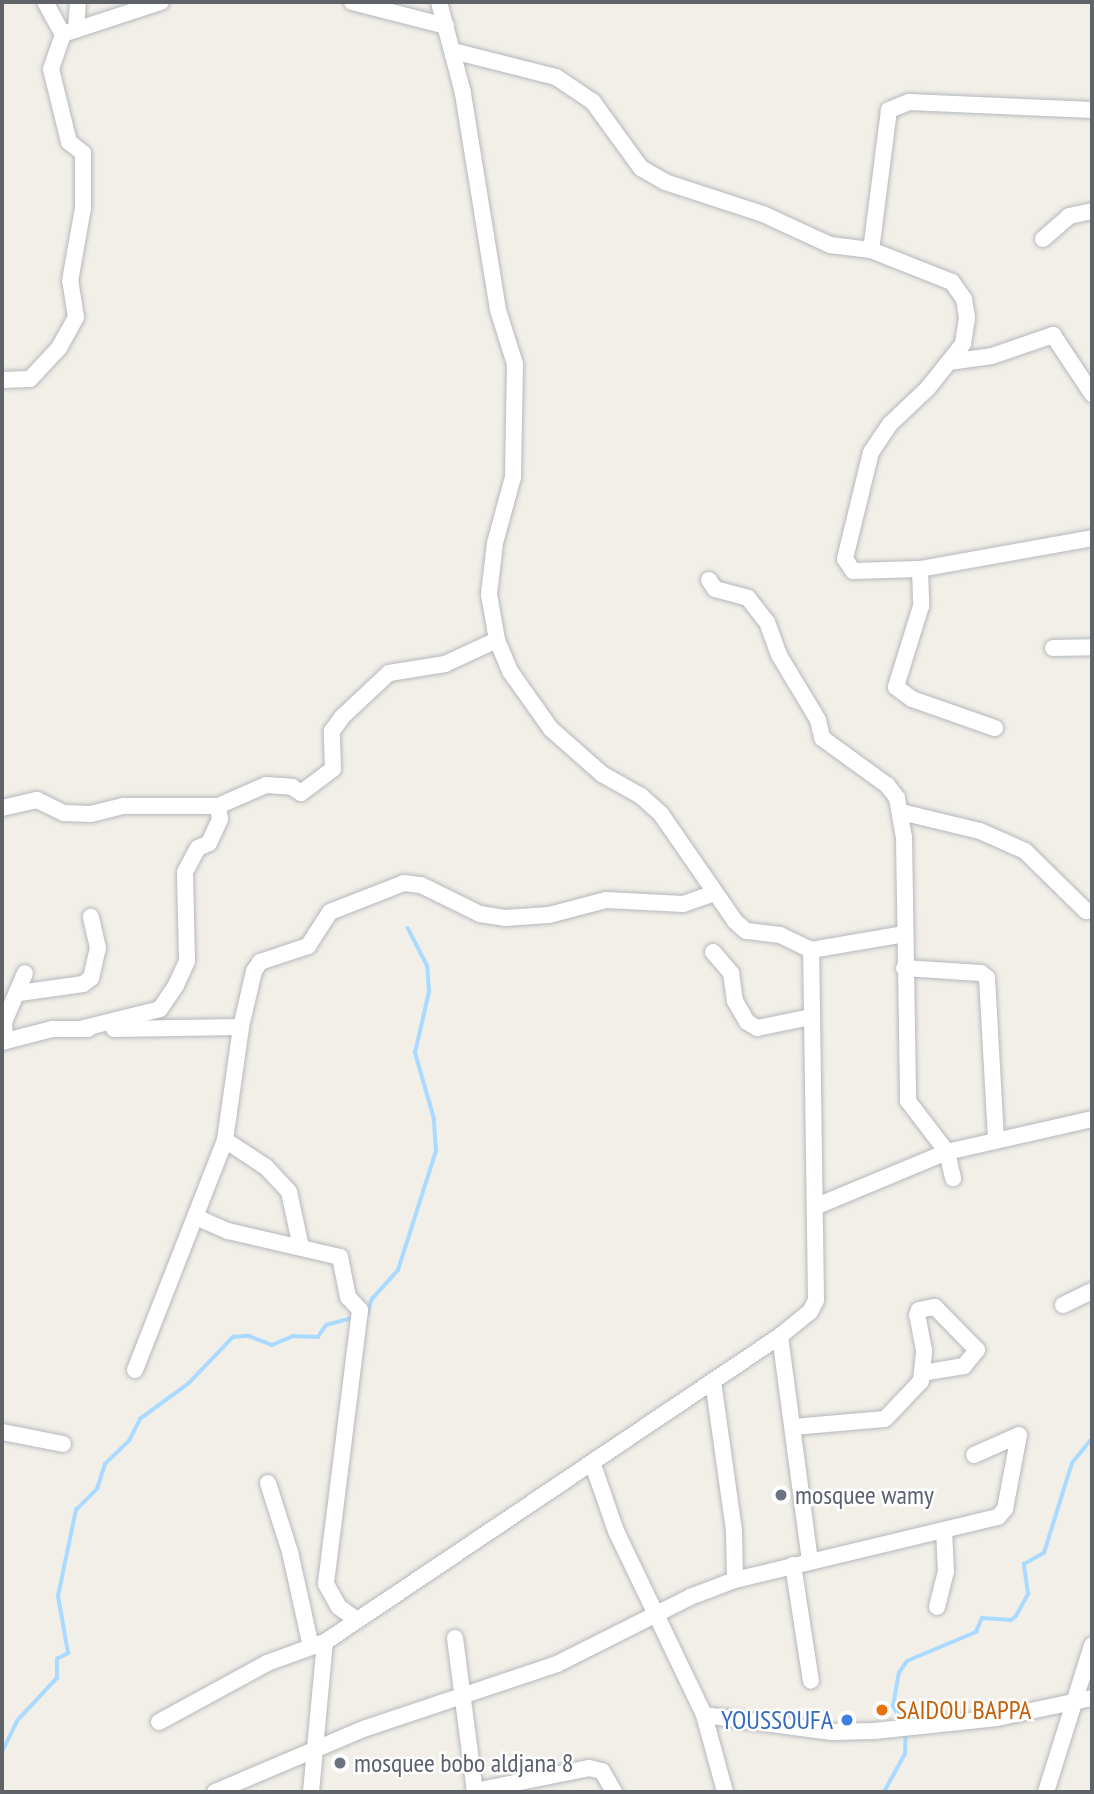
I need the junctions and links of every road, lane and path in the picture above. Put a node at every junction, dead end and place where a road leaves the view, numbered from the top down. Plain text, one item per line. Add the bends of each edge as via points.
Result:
1 (46, 2) edge
2 (78, 2) edge
3 (161, 2) edge
4 (352, 2) edge
5 (439, 2) edge
6 (446, 26) junction
7 (70, 32) junction
8 (453, 51) junction
9 (1092, 110) edge
10 (1092, 211) edge
11 (1043, 239) dead end
12 (871, 250) junction
13 (949, 362) junction
14 (2, 380) edge
15 (1092, 394) edge
16 (1092, 538) edge
17 (920, 569) junction
18 (709, 580) dead end
19 (497, 640) junction
20 (1092, 647) edge
21 (1053, 648) dead end
22 (995, 728) dead end
23 (218, 806) junction
24 (2, 808) edge
25 (901, 812) junction
26 (715, 893) junction
27 (1086, 911) dead end
28 (91, 916) dead end
29 (905, 934) junction
30 (811, 950) junction
31 (713, 952) dead end
32 (904, 968) junction
33 (25, 973) dead end
34 (19, 993) junction
35 (811, 1017) junction
36 (241, 1027) junction
37 (80, 1029) junction
38 (4, 1042) edge
39 (1092, 1119) edge
40 (225, 1140) junction
41 (996, 1140) junction
42 (947, 1153) junction
43 (953, 1178) dead end
44 (817, 1206) junction
45 (196, 1217) junction
46 (301, 1247) junction
47 (1092, 1291) edge
48 (1063, 1306) dead end
49 (780, 1336) junction
50 (135, 1370) dead end
51 (922, 1373) junction
52 (713, 1381) junction
53 (793, 1427) junction
54 (2, 1432) edge
55 (63, 1444) dead end
56 (974, 1455) dead end
57 (593, 1465) junction
58 (268, 1483) dead end
59 (944, 1530) junction
60 (810, 1561) junction
61 (793, 1565) junction
62 (735, 1580) junction
63 (937, 1607) dead end
64 (657, 1613) junction
65 (357, 1620) junction
66 (455, 1638) dead end
67 (318, 1645) junction
68 (1092, 1645) edge
69 (811, 1681) dead end
70 (465, 1697) junction
71 (1092, 1698) edge
72 (1074, 1702) junction
73 (705, 1715) junction
74 (159, 1722) dead end
75 (313, 1749) junction
76 (215, 1792) edge
77 (311, 1792) edge
78 (475, 1792) edge
79 (614, 1792) edge
80 (725, 1792) edge
81 (1046, 1792) edge

1 - 7 street
2 - 7 street
3 - 7 street
4 - 6 street
5 - 6 street
6 - 8 street
7 - 14 street via 51,69 69,142 83,153 83,208 69,281 76,317 59,348 30,379
8 - 12 street via 556,77 593,102 616,140 641,168 665,182 763,214 830,245
8 - 19 street via 498,310 515,363 513,477 495,543 489,594
9 - 12 street via 1005,102 898,104 889,110
10 - 11 street via 1069,216
12 - 13 street via 952,282 964,299 963,344
13 - 15 street via 992,356 1053,335
13 - 17 street via 890,424 871,452 845,559 853,571
16 - 17 street
17 - 22 street via 921,606 896,687 912,699
18 - 25 street via 715,589 748,598 767,622 779,655 818,720 822,738 887,785
19 - 23 street via 445,664 389,673 342,717 332,731 333,769 301,793 292,787 267,785
19 - 26 street via 510,671 551,729 602,774 641,796 661,814
20 - 21 street
23 - 24 street via 124,806 91,814 64,813 37,800
23 - 37 street via 220,819 209,843 198,848 185,872 187,961 170,993 160,1009
25 - 27 street via 980,831 1025,851
25 - 29 street
26 - 30 street via 746,931 780,935
26 - 36 street via 659,905 606,900 514,919 480,914 421,885 404,883 330,912 308,946 260,962
28 - 34 street via 98,948 91,978 70,987
29 - 30 street
29 - 32 street
30 - 35 street
31 - 35 street via 732,974 735,1000 747,1022 757,1028
32 - 41 street via 981,973 988,978
32 - 42 street via 908,1101
33 - 34 street
34 - 38 street via 4,1022
35 - 44 street
36 - 37 street
36 - 40 street
37 - 38 street via 52,1030
39 - 41 street
40 - 45 street
40 - 46 street via 266,1167 289,1192
41 - 42 street
42 - 43 street
42 - 44 street
44 - 49 street via 816,1300
45 - 46 street via 228,1231
45 - 50 street
46 - 65 street via 340,1257 348,1297 360,1310 326,1584 339,1608
47 - 48 street
49 - 52 street
49 - 53 street
51 - 51 street via 964,1366 977,1350 935,1307 919,1310 917,1315 925,1350
51 - 53 street via 921,1381 885,1419
52 - 57 street
52 - 62 street via 734,1531
53 - 60 street
54 - 55 street
56 - 59 street via 1019,1435 1005,1509 987,1522
57 - 64 street via 616,1531
57 - 65 street
58 - 67 street
59 - 60 street
59 - 63 street via 946,1572
60 - 61 street
61 - 62 street
61 - 69 street
62 - 64 street
64 - 70 street via 557,1664
64 - 73 street
65 - 67 street
66 - 70 street
67 - 74 street via 267,1663
67 - 75 street
68 - 72 street
70 - 75 street
70 - 78 street
71 - 72 street
72 - 73 street via 997,1718 832,1732
72 - 81 street
73 - 80 street
75 - 76 street
75 - 77 street
78 - 79 street via 589,1768 602,1771

